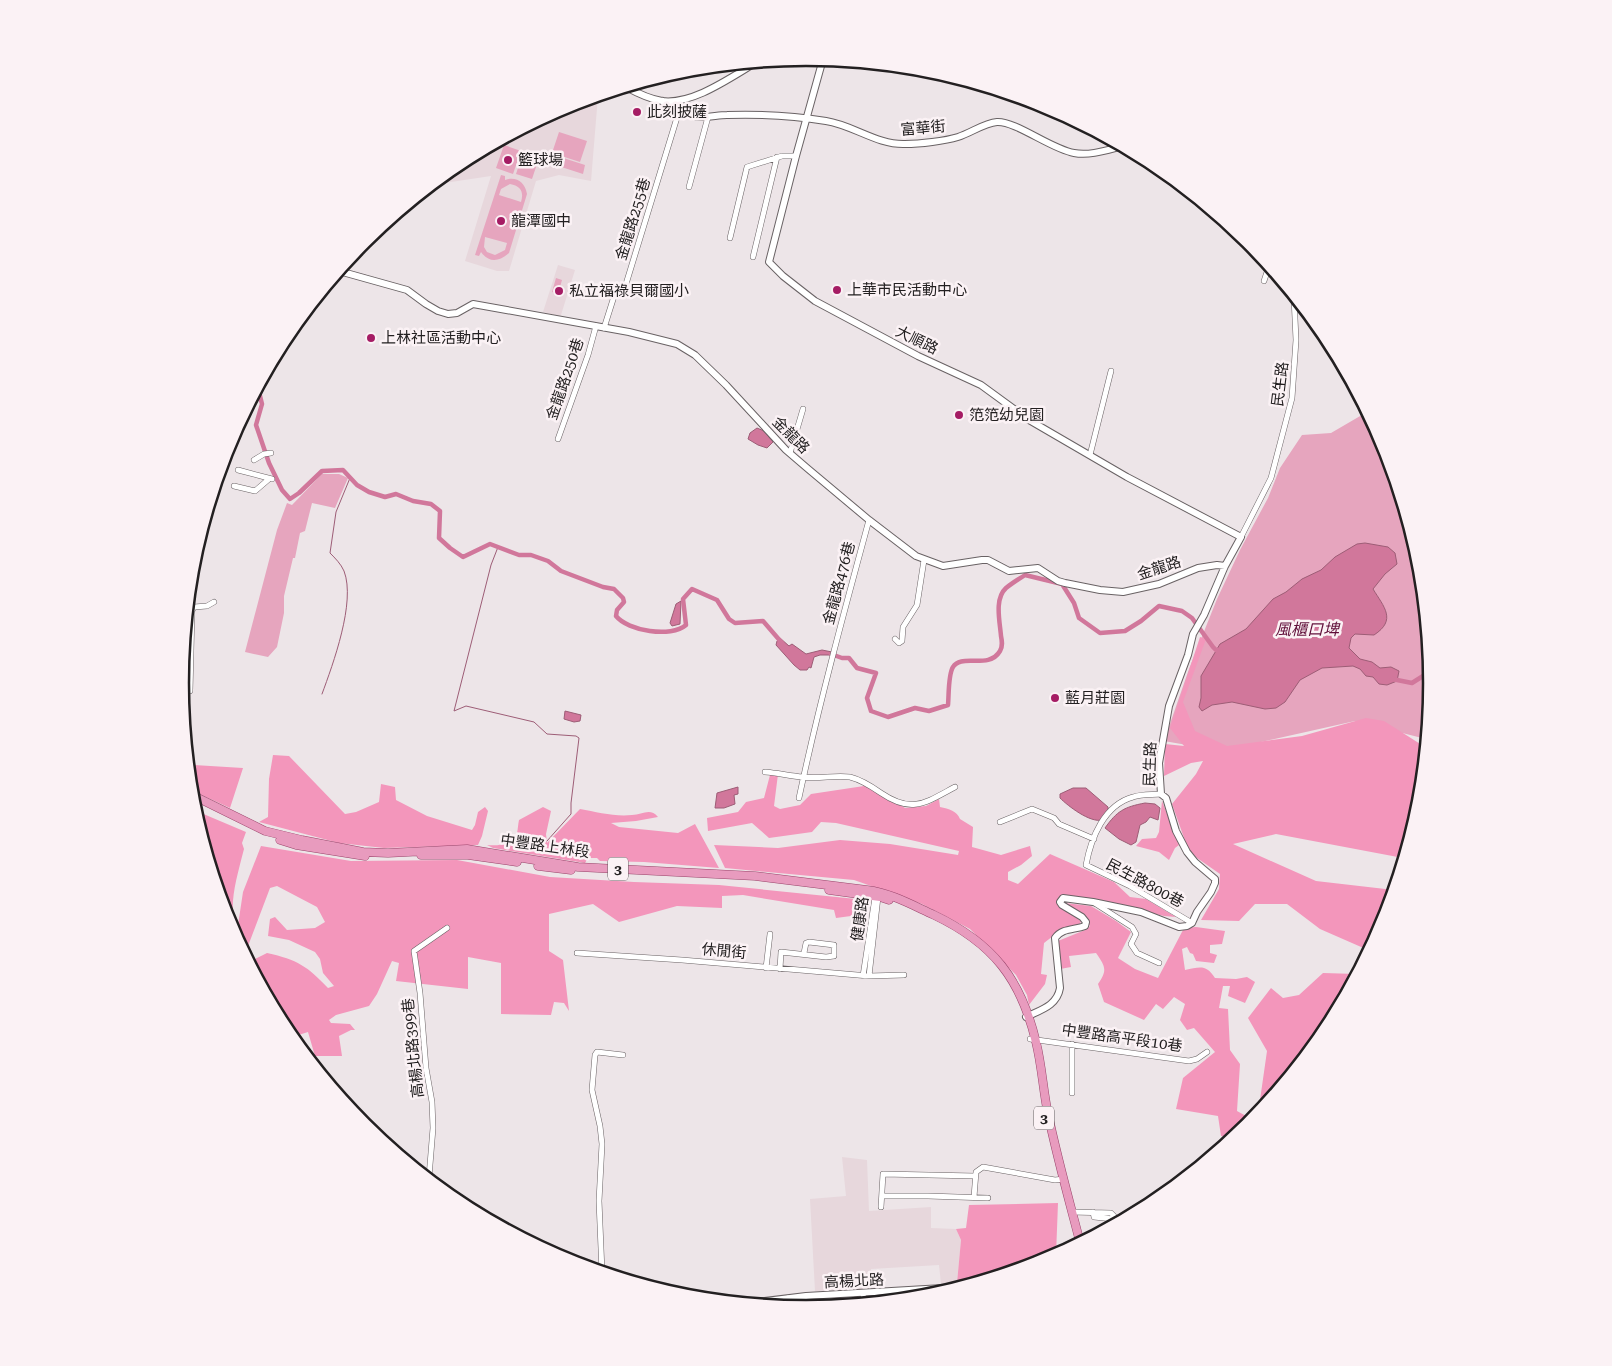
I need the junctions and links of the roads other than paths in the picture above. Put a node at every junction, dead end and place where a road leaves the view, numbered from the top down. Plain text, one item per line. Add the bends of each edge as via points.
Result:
1 (821, 67) edge
2 (742, 70) edge
3 (634, 91) edge
4 (663, 101) junction
5 (679, 111) junction
6 (708, 117) junction
7 (807, 119) junction
8 (1113, 149) edge
9 (796, 156) junction
10 (777, 157) junction
11 (689, 186) dead end
12 (730, 238) dead end
13 (753, 257) dead end
14 (345, 273) edge
15 (1267, 273) edge
16 (1264, 281) dead end
17 (1294, 307) edge
18 (596, 326) junction
19 (604, 328) junction
20 (1110, 371) dead end
21 (803, 409) dead end
22 (558, 439) dead end
23 (271, 453) dead end
24 (790, 453) junction
25 (1090, 455) junction
26 (254, 460) dead end
27 (238, 470) dead end
28 (234, 486) dead end
29 (869, 520) junction
30 (1241, 537) junction
31 (924, 560) junction
32 (1225, 566) junction
33 (214, 602) dead end
34 (195, 607) edge
35 (894, 639) dead end
36 (191, 640) edge
37 (189, 690) edge
38 (765, 772) dead end
39 (804, 777) junction
40 (955, 787) dead end
41 (1161, 794) junction
42 (799, 798) dead end
43 (200, 799) edge
44 (202, 806) edge
45 (1000, 822) dead end
46 (1094, 839) junction
47 (876, 895) junction
48 (1093, 902) junction
49 (1192, 923) junction
50 (447, 928) dead end
51 (770, 934) dead end
52 (577, 953) dead end
53 (804, 953) junction
54 (1159, 963) dead end
55 (766, 968) junction
56 (780, 969) junction
57 (904, 975) dead end
58 (866, 976) junction
59 (1027, 1016) junction
60 (1033, 1038) junction
61 (1072, 1044) junction
62 (1207, 1052) dead end
63 (622, 1055) dead end
64 (1072, 1093) dead end
65 (430, 1171) edge
66 (976, 1174) junction
67 (1062, 1180) junction
68 (882, 1196) junction
69 (974, 1197) junction
70 (988, 1198) dead end
71 (880, 1207) dead end
72 (1072, 1212) junction
73 (1093, 1212) dead end
74 (1078, 1236) edge
75 (1075, 1238) edge
76 (602, 1265) edge
77 (863, 1293) junction
78 (894, 1293) edge
79 (863, 1296) edge
80 (788, 1298) joint
81 (782, 1299) edge

1 - 7 street, 大順路
2 - 4 street via 695,96
3 - 4 street
4 - 5 street, 富華街
5 - 6 street, 富華街
5 - 19 street, 金龍路255巷 via 626,284 617,286
6 - 7 street, 富華街
6 - 11 street
7 - 8 street, 富華街 via 841,124 888,142 903,144 958,137 998,122 1074,153 1093,154
7 - 9 street, 大順路
9 - 10 street
9 - 25 street, 大順路 via 770,262 783,276 815,301 980,385 1029,420
10 - 12 street via 747,167
10 - 13 street
14 - 18 street, 金龍路 via 407,290 448,314 473,304
15 - 16 street
17 - 30 street, 民生路 via 1292,398 1271,478
18 - 19 street, 金龍路
18 - 22 street, 金龍路250巷
19 - 24 street, 金龍路 via 684,347 726,385
20 - 25 street
21 - 24 street
23 - 26 street
24 - 29 street, 金龍路
25 - 30 street, 大順路
27 - 28 street via 271,479 255,491
29 - 31 street, 金龍路
29 - 39 street, 金龍路476巷 via 832,655
30 - 32 street, 民生路
31 - 32 street, 金龍路 via 943,566 988,560 1009,571 1038,568 1058,581 1117,592 1159,584 1198,568
31 - 35 street via 916,608 903,627 902,641 899,643
32 - 41 street, 民生路 via 1193,634 1169,706 1160,756
33 - 34 street
36 - 37 street
38 - 39 street
39 - 40 street via 849,777 866,782 900,804 916,805
39 - 42 street, 金龍路476巷
41 - 46 street via 1133,797 1117,805 1101,823
41 - 49 street, 民生路 via 1166,798 1176,831 1187,852 1215,879 1214,887
43 - 47 main road, 中豐路上林段 / 3 via 265,831 363,852 467,849 578,867 754,876
44 - 47 main road, 中豐路上林段 / 3 via 262,835 296,845 361,856 468,855 559,869 757,881
45 - 46 street via 1032,809
46 - 49 street, 民生路800巷 via 1086,865 1130,886
47 - 58 street, 健康路
47 - 59 main road, 中豐路上林段 / 3 via 896,898 946,924 981,950 1016,991
48 - 49 street via 1141,912 1179,927
48 - 54 street via 1132,927 1136,934 1131,944 1136,953
48 - 59 street via 1061,900 1064,907 1086,922 1084,926 1061,931 1054,938 1059,993 1050,1006
50 - 65 street, 高楊北路399巷 via 414,951 432,1102
51 - 55 street
52 - 55 street, 休閒街
53 - 53 street via 834,956 834,945 809,942
53 - 56 street via 781,952
55 - 56 street, 休閒街
56 - 58 street, 休閒街
57 - 58 street, 休閒街
59 - 60 main road, 3
60 - 61 street, 中豐路高平段10巷
60 - 67 main road, 3 via 1044,1115
61 - 62 street, 中豐路高平段10巷 via 1189,1061
61 - 64 street
63 - 76 street via 595,1054 592,1090 602,1144 599,1200
66 - 67 street via 988,1167
66 - 68 street via 883,1174
66 - 69 street
67 - 72 main road, 3
67 - 75 main road, 3
68 - 69 street
68 - 71 street
69 - 70 street
72 - 73 street
72 - 74 main road, 3
77 - 78 street, 高楊北路
77 - 79 street
77 - 80 street, 高楊北路
80 - 81 street, 高楊北路

